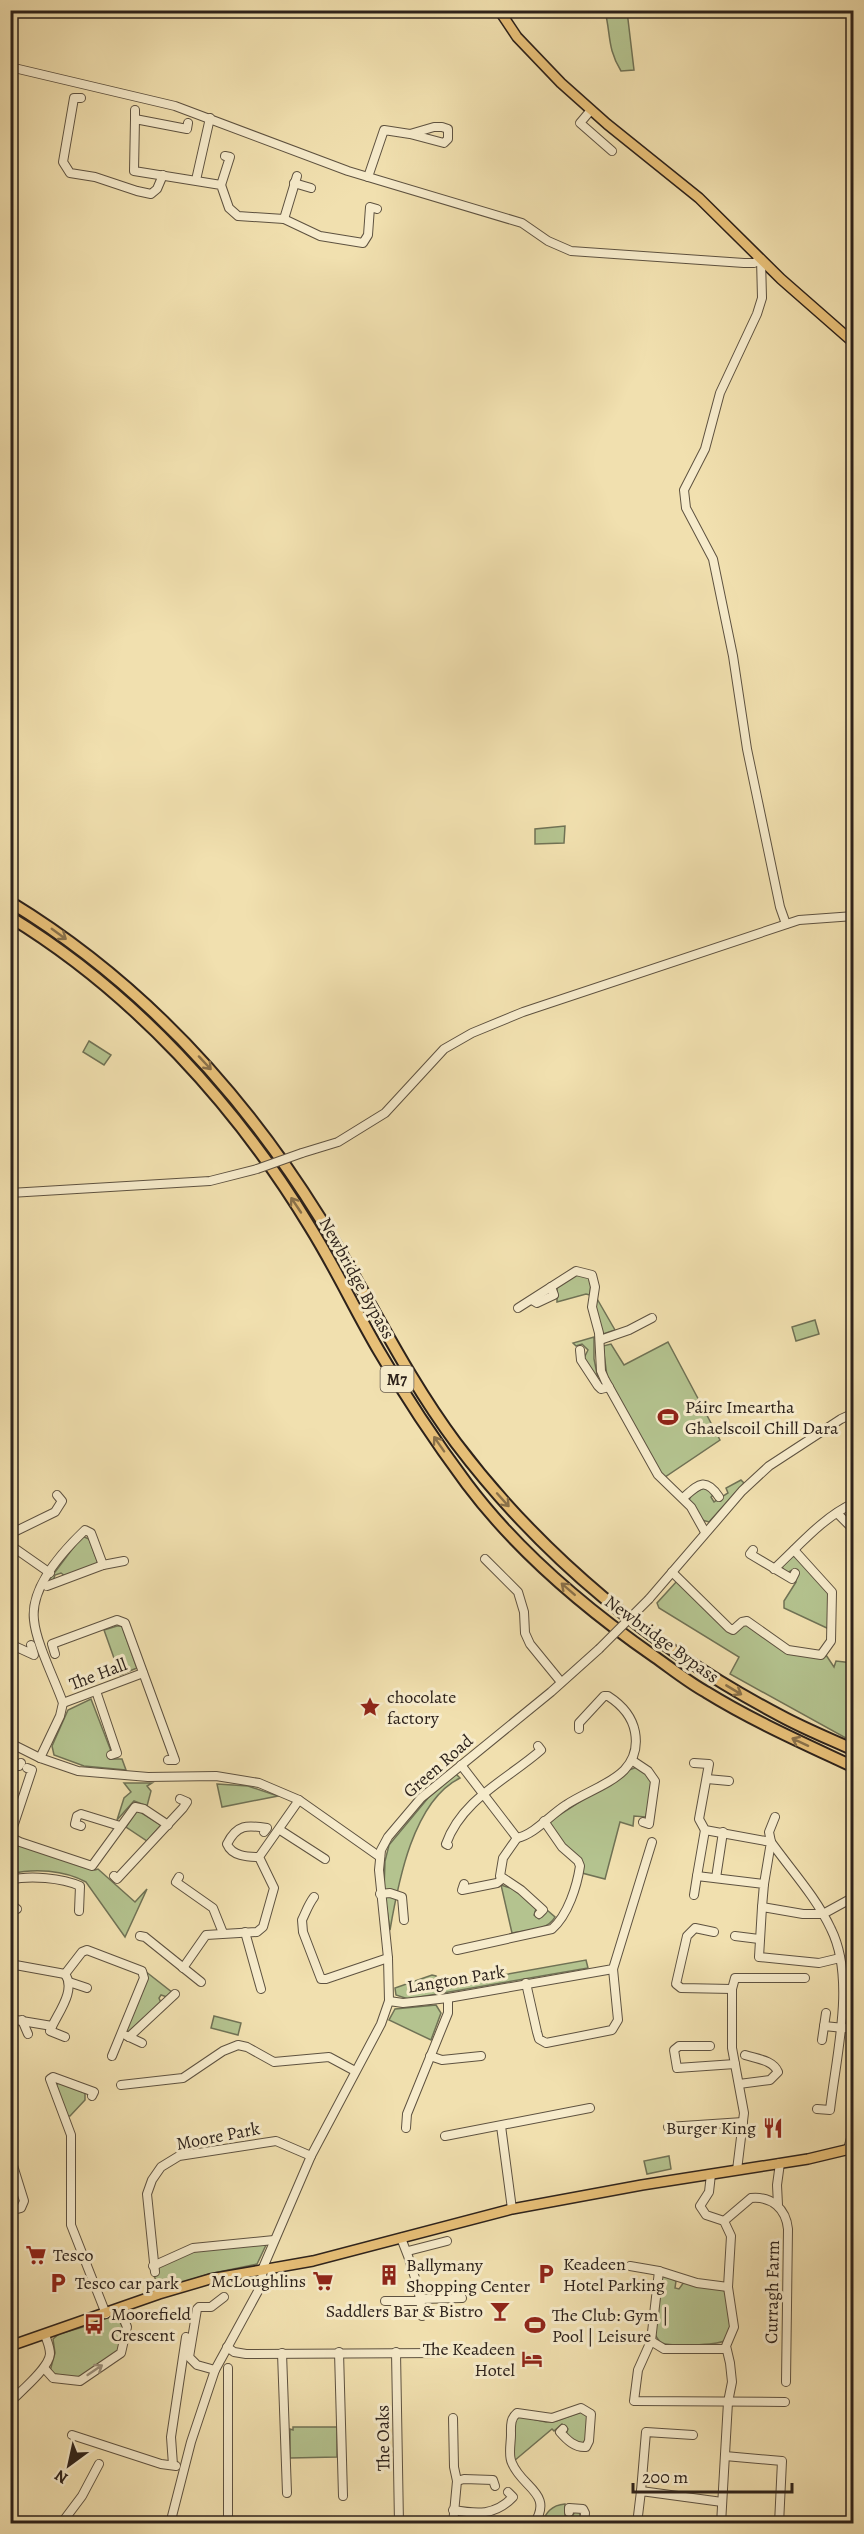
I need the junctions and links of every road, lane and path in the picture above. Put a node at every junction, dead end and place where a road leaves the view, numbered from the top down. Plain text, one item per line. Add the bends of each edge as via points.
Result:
1 (499, 10) edge
2 (10, 67) edge
3 (81, 98) dead end
4 (135, 110) dead end
5 (591, 111) junction
6 (210, 118) junction
7 (135, 120) junction
8 (188, 123) dead end
9 (410, 134) dead end
10 (612, 151) dead end
11 (225, 156) dead end
12 (163, 175) junction
13 (368, 177) junction
14 (196, 180) junction
15 (221, 186) junction
16 (310, 188) dead end
17 (377, 209) dead end
18 (284, 219) junction
19 (761, 259) junction
20 (854, 343) edge
21 (10, 902) edge
22 (854, 916) edge
23 (10, 917) edge
24 (786, 924) junction
25 (10, 1193) edge
26 (518, 1308) dead end
27 (652, 1318) dead end
28 (600, 1340) junction
29 (580, 1350) dead end
30 (609, 1387) junction
31 (854, 1413) edge
32 (57, 1495) dead end
33 (719, 1496) dead end
34 (683, 1498) junction
35 (854, 1503) edge
36 (837, 1513) junction
37 (854, 1530) edge
38 (705, 1532) junction
39 (10, 1534) edge
40 (10, 1545) edge
41 (753, 1550) dead end
42 (795, 1550) junction
43 (485, 1559) dead end
44 (124, 1560) dead end
45 (103, 1565) junction
46 (774, 1569) junction
47 (672, 1572) junction
48 (50, 1573) junction
49 (795, 1573) dead end
50 (47, 1586) dead end
51 (10, 1644) edge
52 (31, 1645) dead end
53 (55, 1654) dead end
54 (143, 1673) junction
55 (561, 1682) junction
56 (96, 1691) junction
57 (63, 1703) junction
58 (579, 1729) dead end
59 (10, 1743) edge
60 (541, 1749) dead end
61 (854, 1750) edge
62 (111, 1755) dead end
63 (40, 1758) junction
64 (168, 1760) dead end
65 (633, 1761) junction
66 (10, 1763) edge
67 (694, 1763) dead end
68 (460, 1765) junction
69 (854, 1767) edge
70 (706, 1779) junction
71 (729, 1781) dead end
72 (483, 1793) junction
73 (180, 1799) dead end
74 (299, 1800) junction
75 (775, 1817) dead end
76 (544, 1821) junction
77 (643, 1822) dead end
78 (12, 1824) edge
79 (168, 1825) junction
80 (81, 1826) dead end
81 (120, 1826) junction
82 (280, 1830) junction
83 (705, 1830) junction
84 (264, 1832) dead end
85 (723, 1832) junction
86 (517, 1838) junction
87 (652, 1842) dead end
88 (771, 1842) junction
89 (448, 1845) dead end
90 (259, 1857) junction
91 (380, 1857) junction
92 (325, 1859) dead end
93 (114, 1876) dead end
94 (697, 1876) junction
95 (179, 1877) dead end
96 (716, 1878) junction
97 (502, 1879) junction
98 (464, 1884) dead end
99 (764, 1884) junction
100 (380, 1894) junction
101 (694, 1895) dead end
102 (314, 1897) dead end
103 (854, 1897) edge
104 (762, 1907) junction
105 (17, 1910) dead end
106 (79, 1911) dead end
107 (539, 1914) dead end
108 (823, 1914) junction
109 (404, 1920) dead end
110 (245, 1932) junction
111 (714, 1932) dead end
112 (223, 1933) junction
113 (140, 1936) dead end
114 (735, 1936) dead end
115 (759, 1939) junction
116 (457, 1950) dead end
117 (388, 1958) junction
118 (840, 1958) junction
119 (10, 1964) edge
120 (183, 1968) junction
121 (612, 1969) junction
122 (65, 1974) junction
123 (806, 1978) dead end
124 (69, 1982) junction
125 (201, 1982) dead end
126 (526, 1983) junction
127 (258, 1987) dead end
128 (87, 1988) dead end
129 (732, 1989) junction
130 (175, 1994) dead end
131 (448, 1998) junction
132 (389, 2001) junction
133 (826, 2013) dead end
134 (10, 2019) edge
135 (22, 2020) junction
136 (52, 2026) junction
137 (824, 2026) junction
138 (840, 2028) junction
139 (854, 2030) edge
140 (28, 2034) dead end
141 (125, 2036) junction
142 (66, 2037) dead end
143 (822, 2040) dead end
144 (142, 2043) dead end
145 (710, 2046) dead end
146 (745, 2055) dead end
147 (112, 2056) dead end
148 (430, 2056) junction
149 (481, 2056) dead end
150 (735, 2064) junction
151 (355, 2070) junction
152 (739, 2084) junction
153 (121, 2085) dead end
154 (94, 2094) dead end
155 (590, 2108) dead end
156 (817, 2109) dead end
157 (743, 2122) junction
158 (501, 2126) junction
159 (668, 2127) dead end
160 (854, 2127) edge
161 (406, 2128) dead end
162 (445, 2136) dead end
163 (851, 2149) edge
164 (10, 2156) edge
165 (311, 2156) junction
166 (780, 2163) junction
167 (737, 2170) junction
168 (711, 2174) junction
169 (778, 2205) junction
170 (512, 2209) junction
171 (10, 2211) edge
172 (724, 2221) junction
173 (401, 2238) junction
174 (274, 2240) junction
175 (447, 2241) dead end
176 (408, 2251) junction
177 (630, 2266) dead end
178 (262, 2270) junction
179 (659, 2271) junction
180 (680, 2278) junction
181 (728, 2287) junction
182 (677, 2288) dead end
183 (224, 2297) dead end
184 (462, 2298) dead end
185 (420, 2300) junction
186 (385, 2301) dead end
187 (120, 2310) junction
188 (106, 2314) junction
189 (422, 2316) dead end
190 (45, 2335) junction
191 (186, 2337) dead end
192 (651, 2342) junction
193 (10, 2346) edge
194 (227, 2347) junction
195 (726, 2349) junction
196 (339, 2352) junction
197 (396, 2352) junction
198 (282, 2353) junction
199 (440, 2353) dead end
200 (44, 2368) junction
201 (228, 2368) dead end
202 (215, 2370) junction
203 (786, 2382) dead end
204 (10, 2402) edge
205 (785, 2402) dead end
206 (728, 2403) junction
207 (453, 2418) dead end
208 (562, 2429) dead end
209 (72, 2435) dead end
210 (693, 2435) dead end
211 (725, 2456) junction
212 (99, 2464) dead end
213 (173, 2465) junction
214 (184, 2468) junction
215 (458, 2481) junction
216 (495, 2486) dead end
217 (641, 2491) junction
218 (508, 2492) dead end
219 (287, 2493) dead end
220 (343, 2496) dead end
221 (722, 2502) junction
222 (453, 2510) junction
223 (569, 2512) dead end
224 (61, 2523) edge
225 (170, 2523) edge
226 (228, 2523) edge
227 (399, 2523) edge
228 (453, 2523) edge
229 (534, 2523) edge
230 (584, 2523) edge
231 (637, 2523) edge
232 (721, 2523) edge
233 (779, 2523) edge

1 - 5 main road via 539,61
2 - 6 street
3 - 12 street via 74,98 63,162 70,174 95,177 151,194
4 - 7 street
5 - 10 street via 580,123
5 - 19 main road via 680,181
6 - 13 street
6 - 14 street
7 - 8 street via 187,129
7 - 12 street via 134,174
9 - 13 street via 384,130
11 - 15 street via 230,157
12 - 14 street
13 - 19 street via 522,224 571,251 744,263
14 - 15 street
15 - 18 street via 229,208 238,216
16 - 18 street via 295,180
17 - 18 street via 370,207 368,235 363,243 320,237
19 - 20 main road
19 - 24 street via 762,298 757,314 720,393 710,437 684,497 713,559 747,749
21 -> 61 highway, Newbridge Bypass / M7 via 69,942 146,1004 237,1101 321,1220 391,1346 434,1413 521,1521 592,1588 668,1647 748,1698
22 - 24 street via 828,916
69 -> 23 highway, Newbridge Bypass / M7 via 704,1692 613,1627 507,1532 423,1421 379,1352 310,1227 254,1143 198,1076 137,1013
24 - 25 street, bridge via 523,1012 472,1033 444,1049 385,1113 338,1142 210,1181
26 - 28 street via 532,1300 535,1304 551,1298 554,1295 550,1287 576,1271 592,1275 592,1307
27 - 28 street
28 - 30 street via 602,1371
29 - 30 street via 580,1360 598,1386
30 - 34 street via 658,1475
31 - 38 street, Green Road via 769,1466
32 - 39 street via 62,1501 54,1512
33 - 34 street via 705,1484
34 - 38 street
35 - 36 street
36 - 37 street
36 - 42 street
38 - 47 street, Green Road
40 - 48 street
41 - 46 street via 750,1554
42 - 46 street
42 - 47 street via 832,1592 831,1641 821,1655 788,1650 747,1621 733,1630 729,1628
43 - 55 street via 521,1591 525,1633
44 - 45 street
45 - 48 street via 91,1533 85,1530
45 - 50 street
46 - 49 street via 792,1579
47 - 55 street, Green Road, bridge
48 - 57 street via 39,1590 34,1622
51 - 52 street via 34,1655
53 - 54 street via 52,1644 121,1621 129,1631
54 - 56 street, The Hall
54 - 64 street via 175,1760
55 - 68 street, Green Road
56 - 57 street, The Hall
56 - 62 street via 117,1753
57 - 63 street
58 - 65 street via 579,1724 608,1696 630,1718 637,1746
59 - 63 street
60 - 72 street
63 - 74 street via 78,1771 148,1777 216,1776 248,1781
65 - 76 street
65 - 77 street via 655,1781 649,1824
66 - 78 street via 32,1770
67 - 70 street via 709,1764
68 - 72 street
68 - 91 street, Green Road via 413,1806 388,1837
70 - 71 street
70 - 83 street via 699,1820
72 - 86 street
72 - 89 street via 462,1815 449,1835
73 - 79 street via 187,1802
74 - 82 street
74 - 91 street
75 - 88 street via 769,1832
76 - 86 street
76 - 116 street via 580,1866 569,1903 556,1926
78 - 81 street via 12,1838 92,1866
79 - 81 street via 138,1806
79 - 93 street via 117,1879
80 - 81 street via 75,1824 78,1814
82 - 90 street
82 - 92 street
83 - 85 street
83 - 94 street
84 - 90 street via 267,1828 246,1825 227,1844 238,1855
85 - 88 street
85 - 96 street
86 - 97 street via 500,1868
87 - 121 street, Langton Park
88 - 99 street
88 - 108 street
90 - 110 street via 273,1888 263,1927
91 - 100 street, Green Road
94 - 96 street
94 - 101 street
95 - 112 street via 176,1882 215,1910
96 - 99 street
97 - 98 street via 462,1890
97 - 107 street via 543,1910
99 - 104 street
100 - 109 street via 402,1897
100 - 117 street, Green Road
102 - 117 street via 302,1920 303,1932 322,1979
103 - 108 street
104 - 108 street
104 - 115 street
105 - 106 street via 11,1904 10,1880 26,1878 80,1886
108 - 118 street
110 - 112 street
110 - 127 street
111 - 129 street via 694,1928 687,1936 676,1984 681,1988
112 - 120 street via 206,1935
113 - 120 street
114 - 115 street
115 - 118 street via 759,1957 819,1963
117 - 132 street, Green Road
118 - 138 street via 844,1982
119 - 122 street
120 - 125 street
121 - 126 street, Langton Park
121 - 126 street, Langton Park via 616,2026 606,2033 546,2043 539,2039
122 - 124 street
122 - 141 street via 87,1950 142,1971 144,1978
123 - 129 street via 735,1978
124 - 128 street
124 - 136 street via 64,2004
126 - 131 street, Langton Park
129 - 150 street
130 - 141 street via 164,1999
131 - 132 street, Langton Park
131 - 148 street via 447,2013
132 - 151 street, Green Road
133 - 137 street
134 - 135 street
135 - 136 street
135 - 140 street
136 - 142 street via 50,2031
137 - 138 street
137 - 143 street
138 - 139 street
138 - 156 street via 830,2110
141 - 144 street
141 - 147 street
145 - 150 street via 679,2046 674,2050 676,2068
146 - 152 street via 771,2063 778,2072 771,2080
148 - 149 street via 442,2060
148 - 161 street via 407,2114
150 - 152 street
151 - 153 street via 329,2057 274,2062 238,2045 223,2051 188,2077
151 - 165 street, Green Road
152 - 157 street
154 - 188 street via 50,2079 70,2135 71,2225
155 - 158 street
157 - 159 street
157 - 167 street
158 - 162 street
158 - 170 street
160 - 163 street
163 - 166 main road
164 - 171 street via 24,2201 21,2208
165 - 174 street, Green Road
165 - 174 street, Moore Park via 276,2141 179,2156 161,2167 152,2180 147,2194 154,2269 193,2248
166 - 167 main road
166 - 169 street, Curragh Farm
167 - 168 main road
168 - 170 main road
168 - 172 street via 711,2186 700,2206 706,2215
169 - 172 street via 763,2198 751,2198
169 - 203 street, Curragh Farm via 789,2229
170 - 173 main road
172 - 181 street, Curragh Farm via 730,2236
173 - 176 street
173 - 178 main road
174 - 178 street, Green Road
175 - 176 street
176 - 185 street
177 - 179 street
178 - 187 main road via 210,2279
178 - 194 street, Green Road via 263,2282
179 - 180 street
179 - 192 street
180 - 181 street
180 - 182 street
181 - 195 street, Curragh Farm via 734,2327
183 - 202 street via 211,2307 197,2309 189,2357 197,2365
184 - 185 street
185 - 186 street
185 - 189 street
187 - 188 main road
200 -> 187 street via 53,2378 80,2381 121,2353 127,2327
188 - 190 main road
190 - 193 main road
190 - 200 street via 50,2357
191 - 213 street via 171,2437
192 - 195 street via 664,2349
192 - 206 street via 638,2370 634,2401
194 - 198 street via 246,2354
194 - 202 street, Green Road
195 - 206 street, Curragh Farm via 732,2382
196 - 197 street
196 - 198 street
196 - 220 street
197 - 199 street
197 - 227 street, The Oaks
198 - 219 street
200 - 204 street
201 - 226 street
202 - 214 street, Green Road
205 - 206 street
206 - 211 street, Curragh Farm
207 - 215 street
208 - 229 street via 560,2432 568,2441 586,2447 591,2414 581,2408 552,2418 517,2413 511,2421 512,2465 542,2504
209 - 213 street
210 - 217 street via 646,2432
211 - 221 street, Curragh Farm
211 - 233 street via 782,2461
212 - 224 street via 82,2496
213 - 214 street
214 - 225 street, Green Road
215 - 216 street via 493,2480
215 - 222 street
217 - 221 street
217 - 231 street
218 - 222 street via 513,2497 490,2513
221 - 232 street, Curragh Farm
222 - 228 street
223 - 230 street via 569,2508 583,2509

